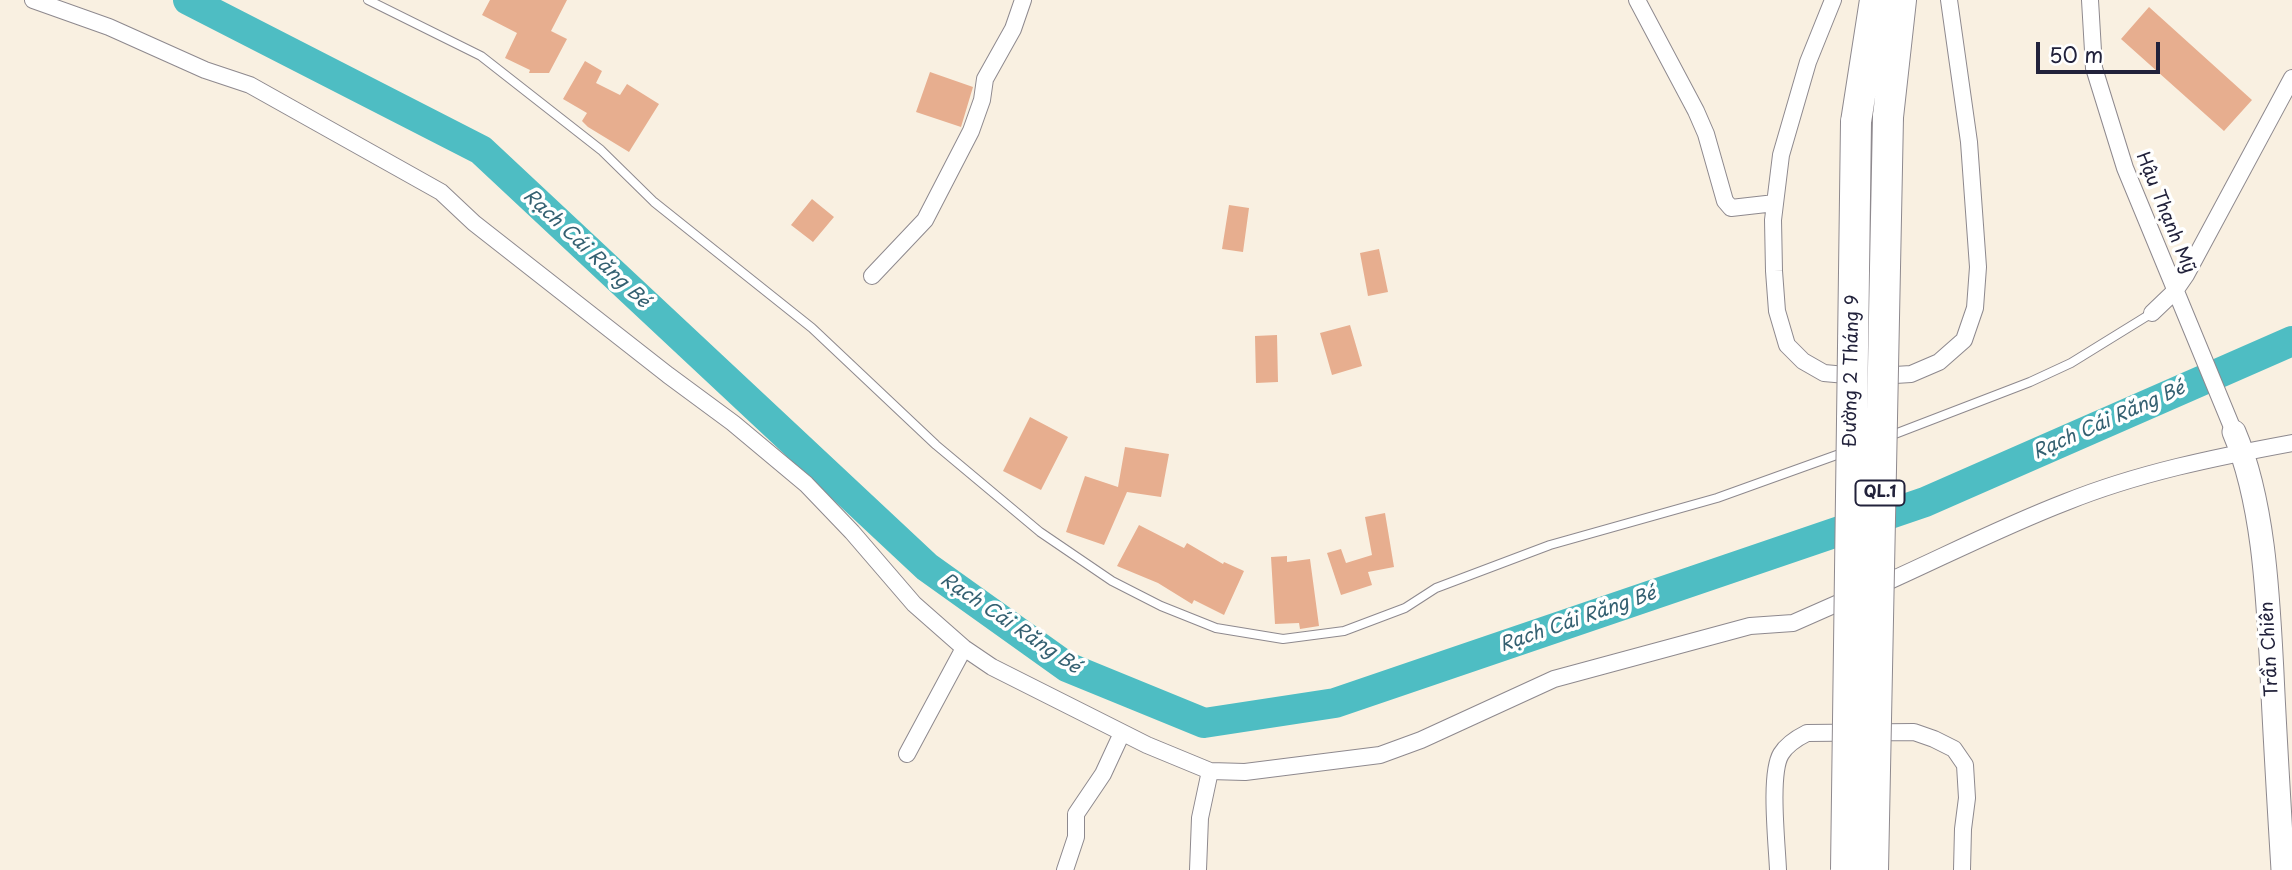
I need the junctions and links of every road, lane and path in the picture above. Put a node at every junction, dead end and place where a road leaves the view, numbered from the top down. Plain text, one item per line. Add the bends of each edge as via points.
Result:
1 (33, 0) edge
2 (368, 0) edge
3 (1023, 0) edge
4 (1637, 0) edge
5 (1833, 0) edge
6 (1875, 0) edge
7 (1900, 0) edge
8 (1949, 0) edge
9 (2090, 0) edge
10 (2292, 78) edge
11 (1775, 203) junction
12 (873, 276) dead end
13 (2175, 291) junction
14 (2152, 313) joint
15 (2238, 442) junction
16 (1868, 443) dead end
17 (2292, 443) edge
18 (1856, 447) dead end
19 (964, 648) junction
20 (1122, 733) junction
21 (907, 754) dead end
22 (1210, 771) junction
23 (1065, 870) edge
24 (1199, 870) edge
25 (1778, 870) edge
26 (1846, 870) edge
27 (1873, 870) edge
28 (1962, 870) edge
29 (2283, 870) edge

1 - 19 street via 250,85 441,192 474,223 806,484 914,604
2 - 18 lane via 481,56 601,150 654,202 812,328 936,445 1040,533 1112,581 1216,628 1283,639 1343,631 1405,608 1436,588 1550,545 1717,498
3 - 12 street via 1013,29 985,79 971,131 925,220
4 - 11 street via 1696,111 1725,201 1737,209
5 - 11 street via 1808,62 1781,155
6 - 26 highway, Đường 2 Tháng 9 / QL.1, bridge via 1856,122
7 - 27 highway, Đường 2 Tháng 9 / QL.1, bridge via 1888,117
8 - 11 street via 1969,142 1978,267 1975,308 1964,340 1939,362 1911,374 1860,377 1825,373 1803,361 1787,345 1777,312
9 - 13 street, Hậu Thạnh Mỹ via 2094,68 2125,168
10 - 13 street
13 - 14 street
13 - 15 street, Hậu Thạnh Mỹ
14 - 16 lane via 2071,363 2030,382
15 - 17 street
15 - 22 street via 2066,502 1793,623 1750,626 1554,679 1380,755 1245,772
15 - 29 street, Trần Chiên via 2260,533 2269,613
19 - 20 street
19 - 21 street
20 - 22 street
20 - 23 street via 1103,774 1076,814 1076,837
22 - 24 street via 1200,818
25 - 28 street via 1775,785 1780,755 1793,741 1807,733 1914,732 1954,749 1965,765

